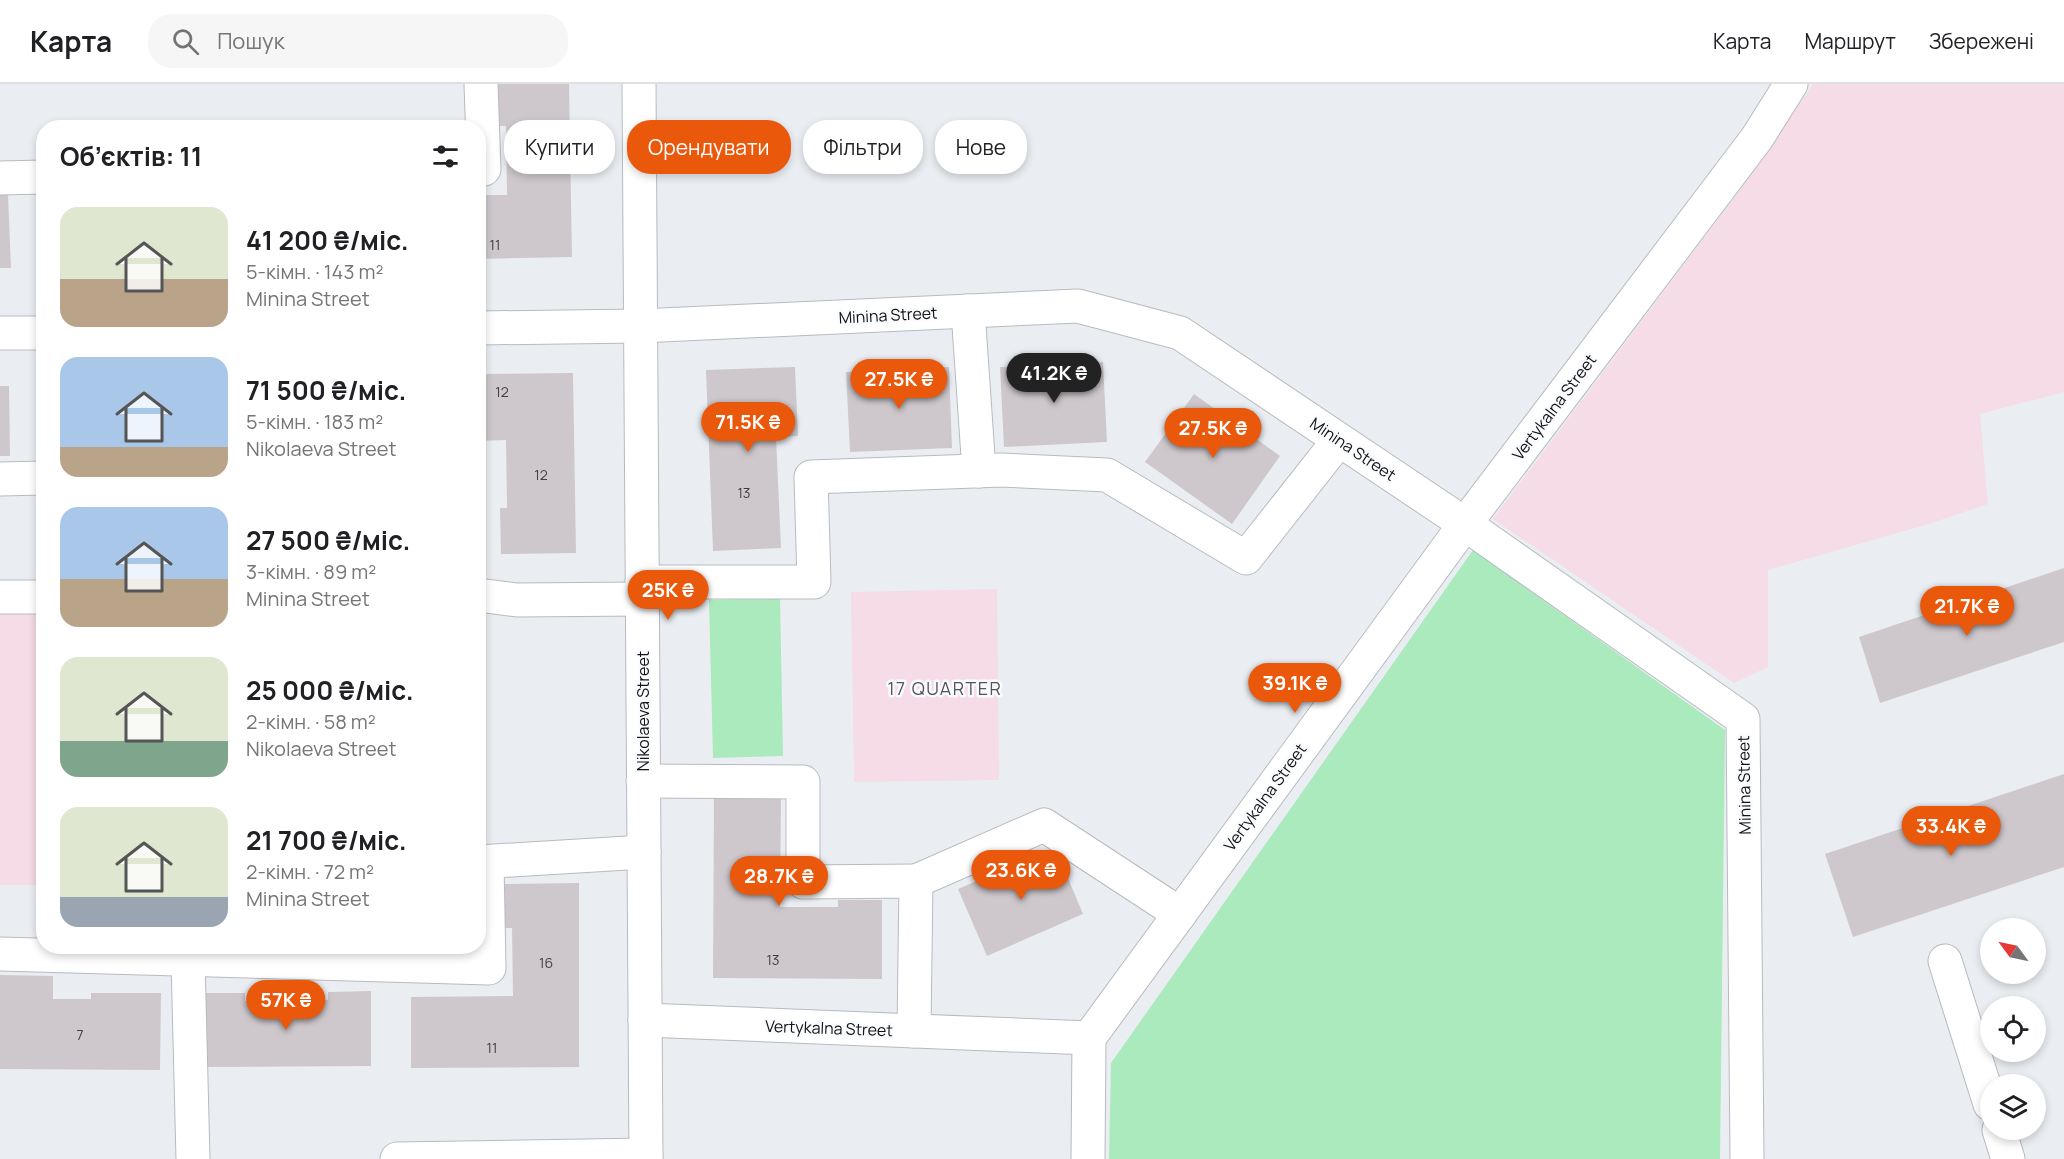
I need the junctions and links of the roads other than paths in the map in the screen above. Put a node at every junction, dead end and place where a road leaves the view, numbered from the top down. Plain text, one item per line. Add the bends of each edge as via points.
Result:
1 (481, 84) edge
2 (639, 84) edge
3 (1791, 84) edge
4 (482, 120) edge
5 (36, 177) edge
6 (0, 178) edge
7 (968, 311) junction
8 (640, 326) junction
9 (486, 328) edge
10 (0, 333) edge
11 (36, 333) edge
12 (1340, 440) junction
13 (979, 471) junction
14 (36, 478) edge
15 (0, 479) edge
16 (1465, 524) junction
17 (642, 590) junction
18 (486, 596) edge
19 (0, 597) edge
20 (36, 597) edge
21 (643, 781) junction
22 (644, 852) junction
23 (486, 862) edge
24 (916, 881) junction
25 (1180, 914) junction
26 (486, 915) edge
27 (0, 954) edge
28 (220, 954) edge
29 (188, 960) junction
30 (1945, 961) dead end
31 (645, 1020) junction
32 (914, 1031) junction
33 (1089, 1038) junction
34 (1981, 1074) edge
35 (2002, 1140) edge
36 (646, 1157) edge
37 (193, 1159) edge
38 (397, 1159) edge
39 (1088, 1159) edge
40 (1747, 1159) edge
41 (2008, 1159) edge

1 - 4 street
2 - 8 street, Nikolaeva Street
3 - 16 street, Vertykalna Street via 1757,138
5 - 6 street
7 - 8 street, Minina Street
7 - 12 street, Minina Street via 1078,306 1180,333
7 - 13 street
8 - 9 street, Minina Street
8 - 17 street, Nikolaeva Street
10 - 11 street
12 - 13 street via 1246,558 1107,475
12 - 16 street, Minina Street
13 - 17 street via 812,477 814,582
14 - 15 street
16 - 25 street, Vertykalna Street
16 - 40 street, Minina Street via 1743,719
17 - 18 street via 517,600
17 - 21 street, Nikolaeva Street
19 - 20 street
21 - 22 street, Nikolaeva Street
21 - 24 street via 803,782 803,882
22 - 23 street
22 - 31 street, Nikolaeva Street
24 - 25 street via 1044,825
24 - 32 street
25 - 33 street, Vertykalna Street
26 - 28 street via 489,968
27 - 29 street
28 - 29 street
29 - 37 street
30 - 34 street
31 - 32 street, Vertykalna Street
31 - 36 street, Nikolaeva Street
32 - 33 street, Vertykalna Street
33 - 39 street
35 - 41 street
36 - 38 street

